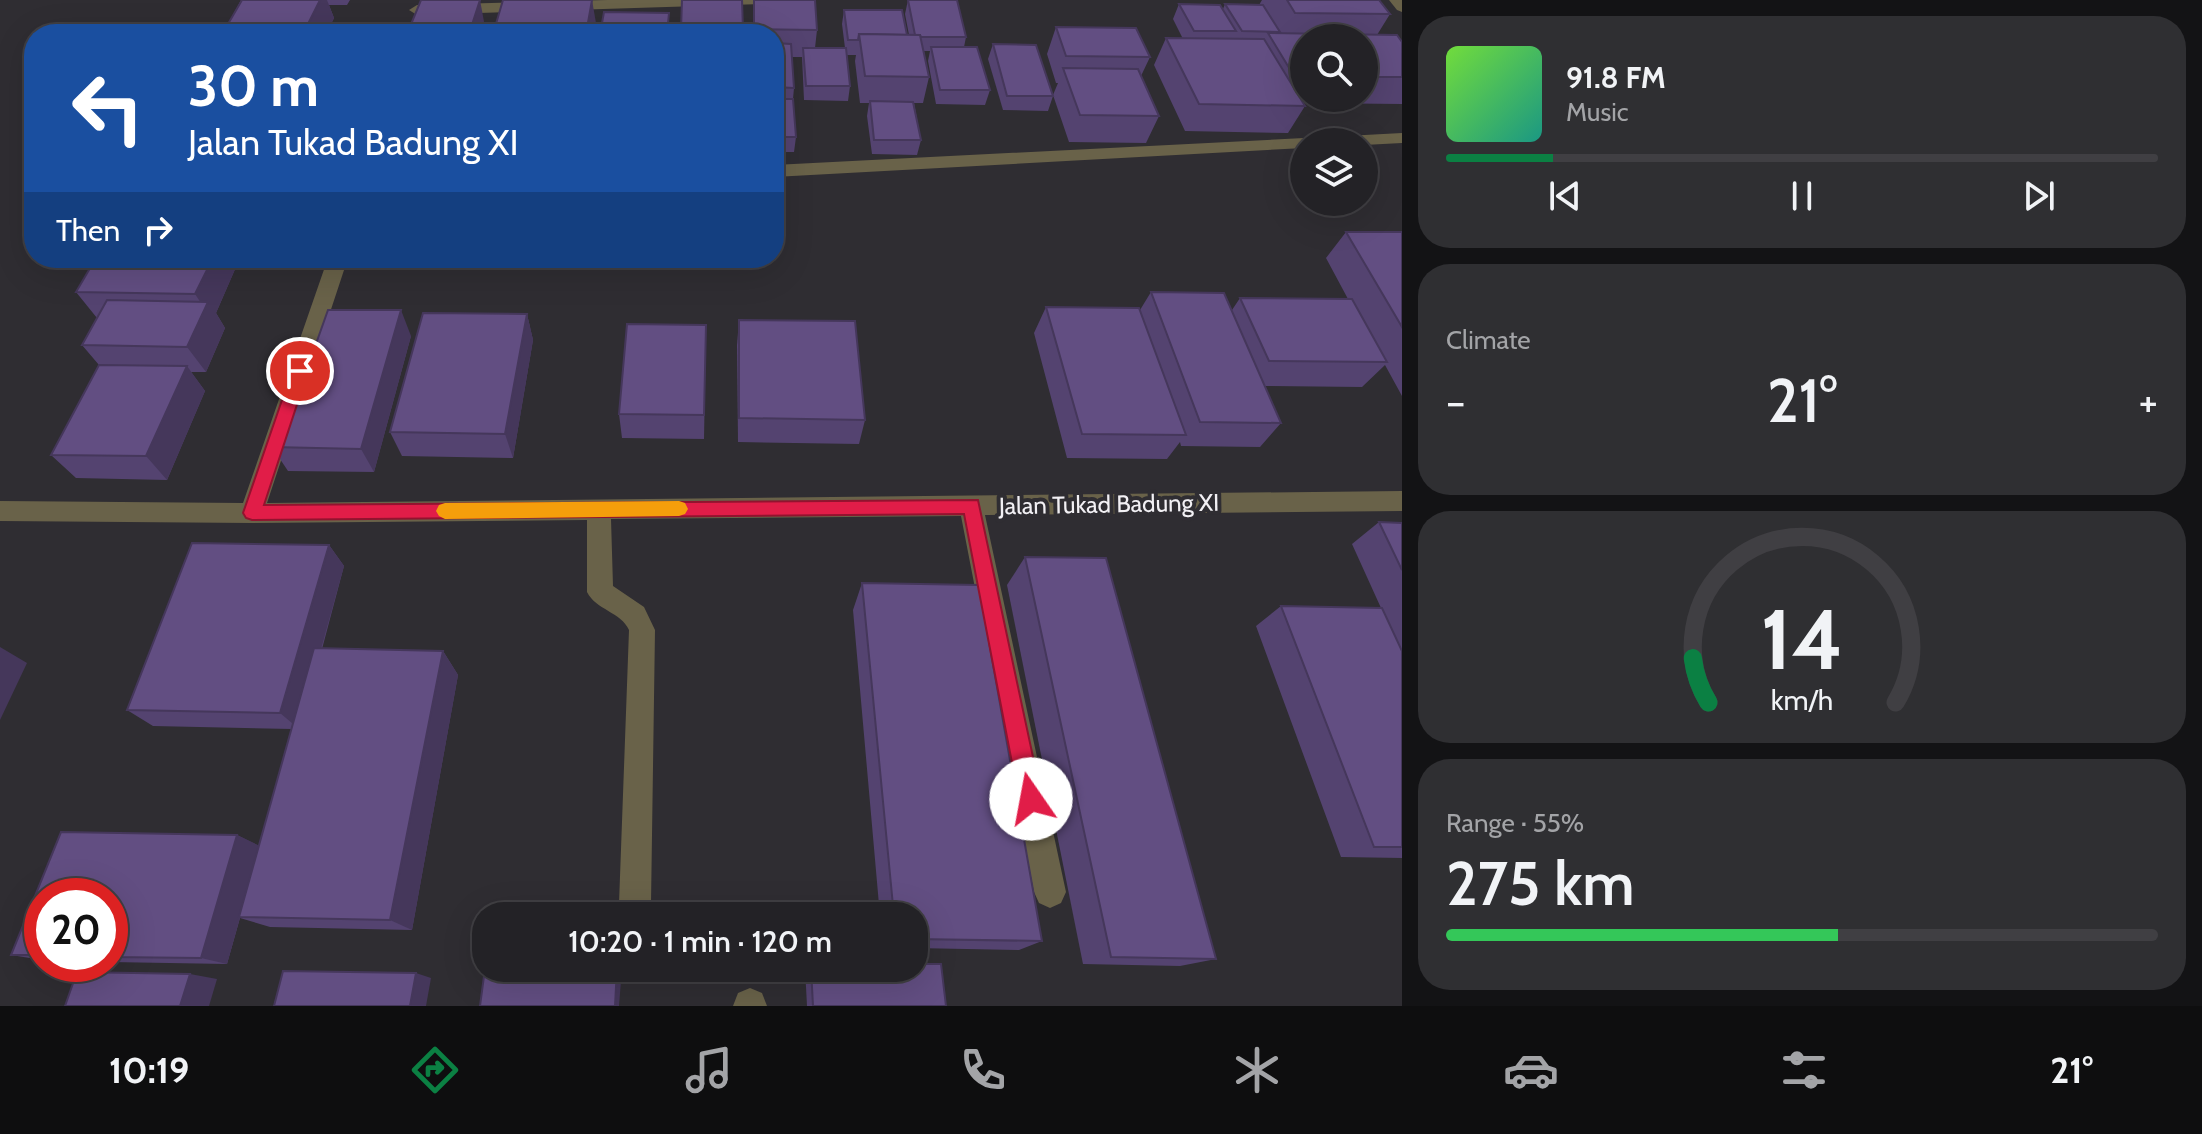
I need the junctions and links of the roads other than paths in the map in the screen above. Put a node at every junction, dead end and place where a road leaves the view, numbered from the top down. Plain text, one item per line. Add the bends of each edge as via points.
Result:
1 (762, 0) edge
2 (1396, 0) edge
3 (1402, 7) edge
4 (416, 11) edge
5 (1402, 138) edge
6 (1378, 139) edge
7 (1290, 144) edge
8 (784, 170) edge
9 (335, 268) edge
10 (1402, 501) edge
11 (971, 506) junction
12 (599, 509) junction
13 (0, 511) edge
14 (252, 513) junction
15 (1050, 892) dead end
16 (635, 902) edge

1 - 4 street
2 - 3 street
5 - 6 street
7 - 8 street
9 - 14 street
10 - 11 street, Jalan Tukad Badung XI
11 - 12 street, Jalan Tukad Badung XI
11 - 15 street
12 - 14 street, Jalan Tukad Badung XI
12 - 16 street via 600,592 635,615 642,630
13 - 14 street, Jalan Tukad Badung XI

